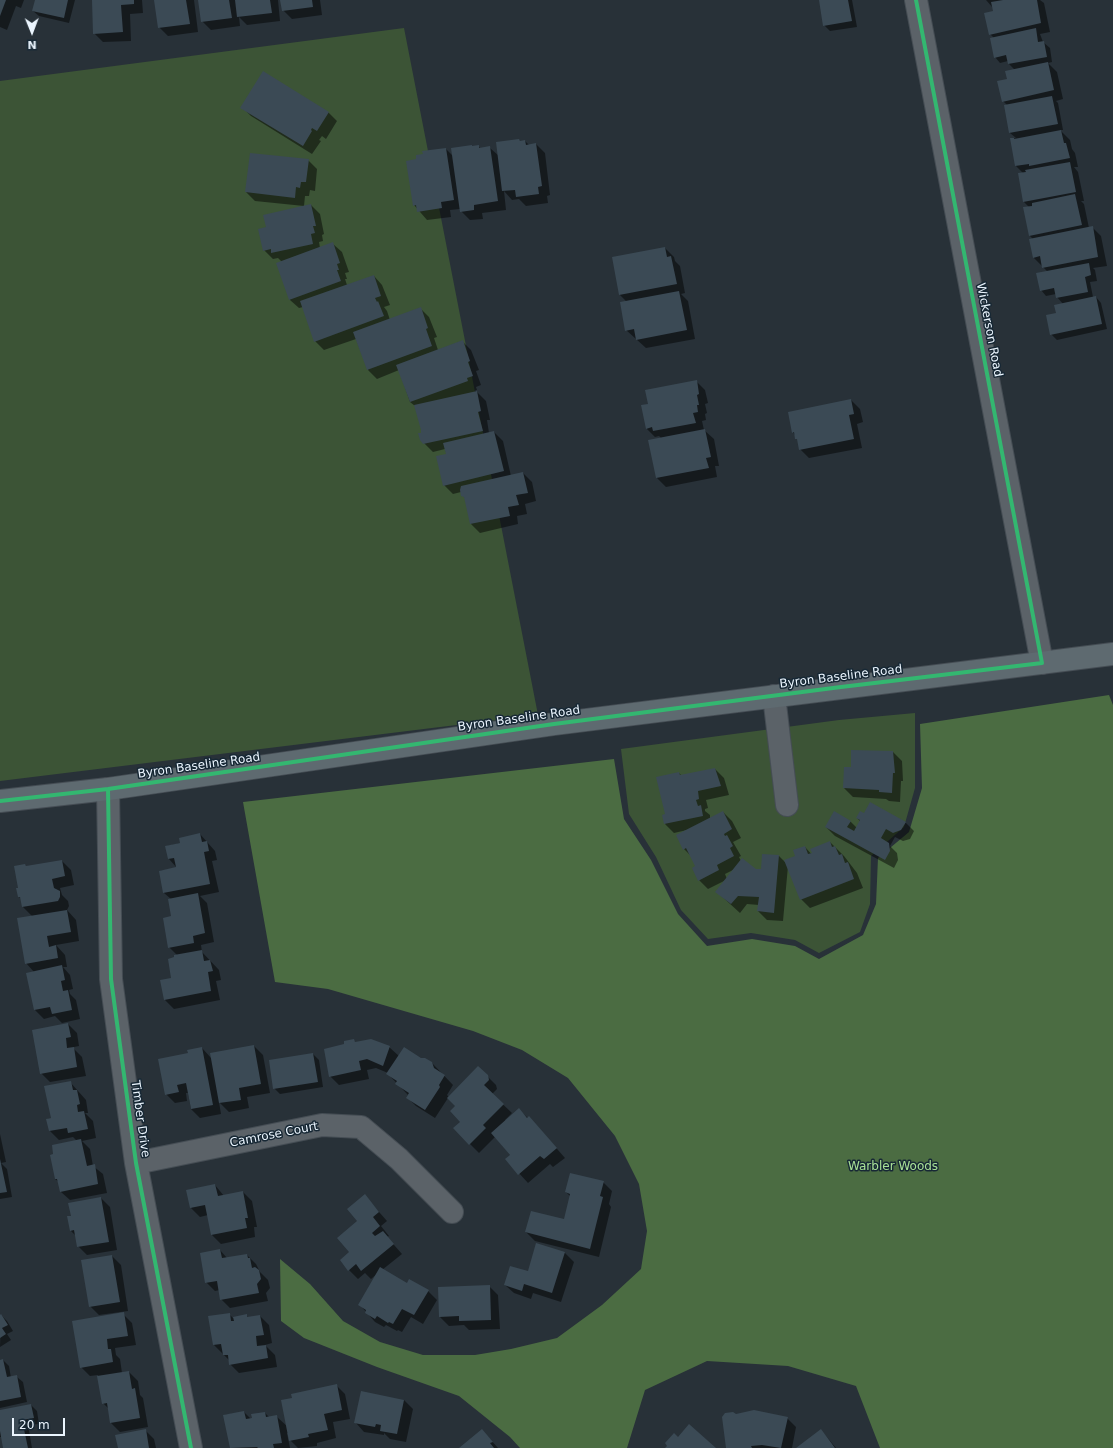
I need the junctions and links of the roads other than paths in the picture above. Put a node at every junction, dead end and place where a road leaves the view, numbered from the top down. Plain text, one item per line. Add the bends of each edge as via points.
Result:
1 (916, 0) edge
2 (1113, 654) edge
3 (1042, 663) junction
4 (774, 696) junction
5 (108, 789) junction
6 (0, 801) edge
7 (786, 805) dead end
8 (136, 1163) junction
9 (452, 1212) dead end
10 (191, 1448) edge

1 - 3 street, Wickerson Road
2 - 3 main road, Byron Baseline Road
3 - 4 main road, Byron Baseline Road
4 - 5 main road, Byron Baseline Road via 554,724
4 - 7 street
5 - 6 main road, Byron Baseline Road
5 - 8 street, Timber Drive via 110,979
8 - 9 street, Camrose Court via 322,1125 361,1127 399,1158
8 - 10 street, Timber Drive

